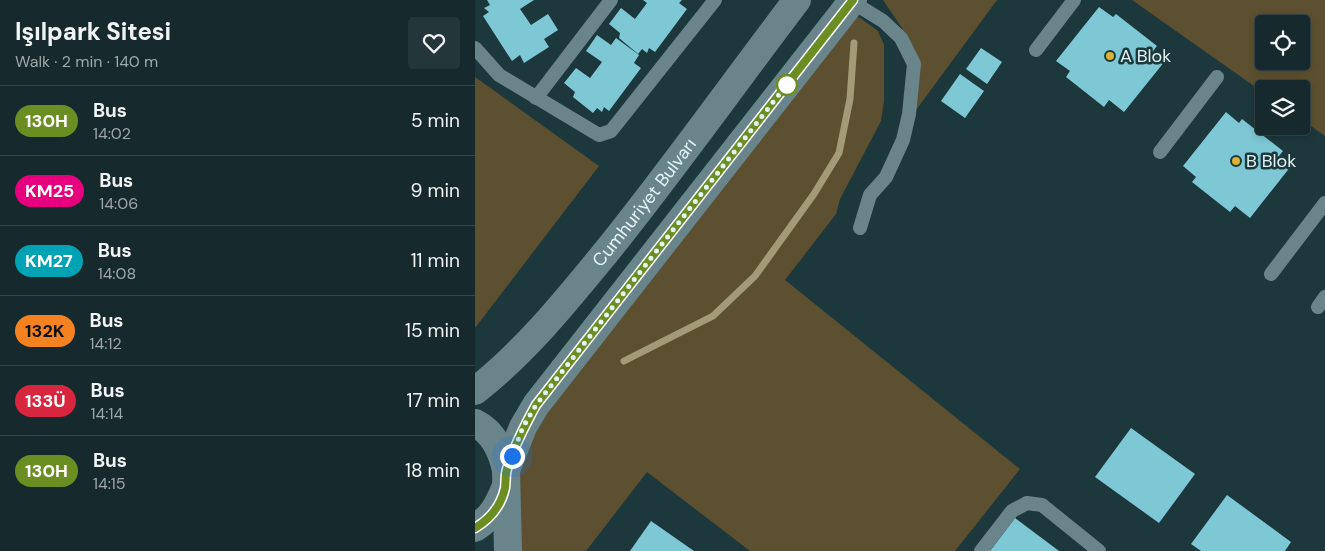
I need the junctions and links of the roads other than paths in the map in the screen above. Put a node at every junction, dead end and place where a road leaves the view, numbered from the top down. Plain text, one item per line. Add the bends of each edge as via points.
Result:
1 (611, 0) edge
2 (715, 0) edge
3 (797, 0) edge
4 (1074, 0) edge
5 (851, 1) edge
6 (475, 48) edge
7 (1037, 50) dead end
8 (1217, 77) dead end
9 (537, 98) junction
10 (1160, 152) dead end
11 (1325, 203) edge
12 (861, 228) dead end
13 (1271, 274) dead end
14 (475, 391) edge
15 (475, 423) edge
16 (506, 479) junction
17 (475, 528) edge
18 (508, 551) edge
19 (981, 551) edge
20 (1099, 551) edge

1 - 9 lane
2 - 9 lane via 611,131 599,135
3 - 14 street, Cumhuriyet Bulvarı via 655,190 547,325
4 - 7 lane
5 - 12 lane via 889,26 901,38 914,64 903,140 886,176 870,195
5 - 16 street via 536,405 523,427
6 - 9 lane via 499,75
8 - 10 lane
11 - 13 lane
15 - 16 street via 493,437 502,453
16 - 17 street via 498,506
16 - 18 street
19 - 20 lane via 1012,511 1027,503 1042,504

